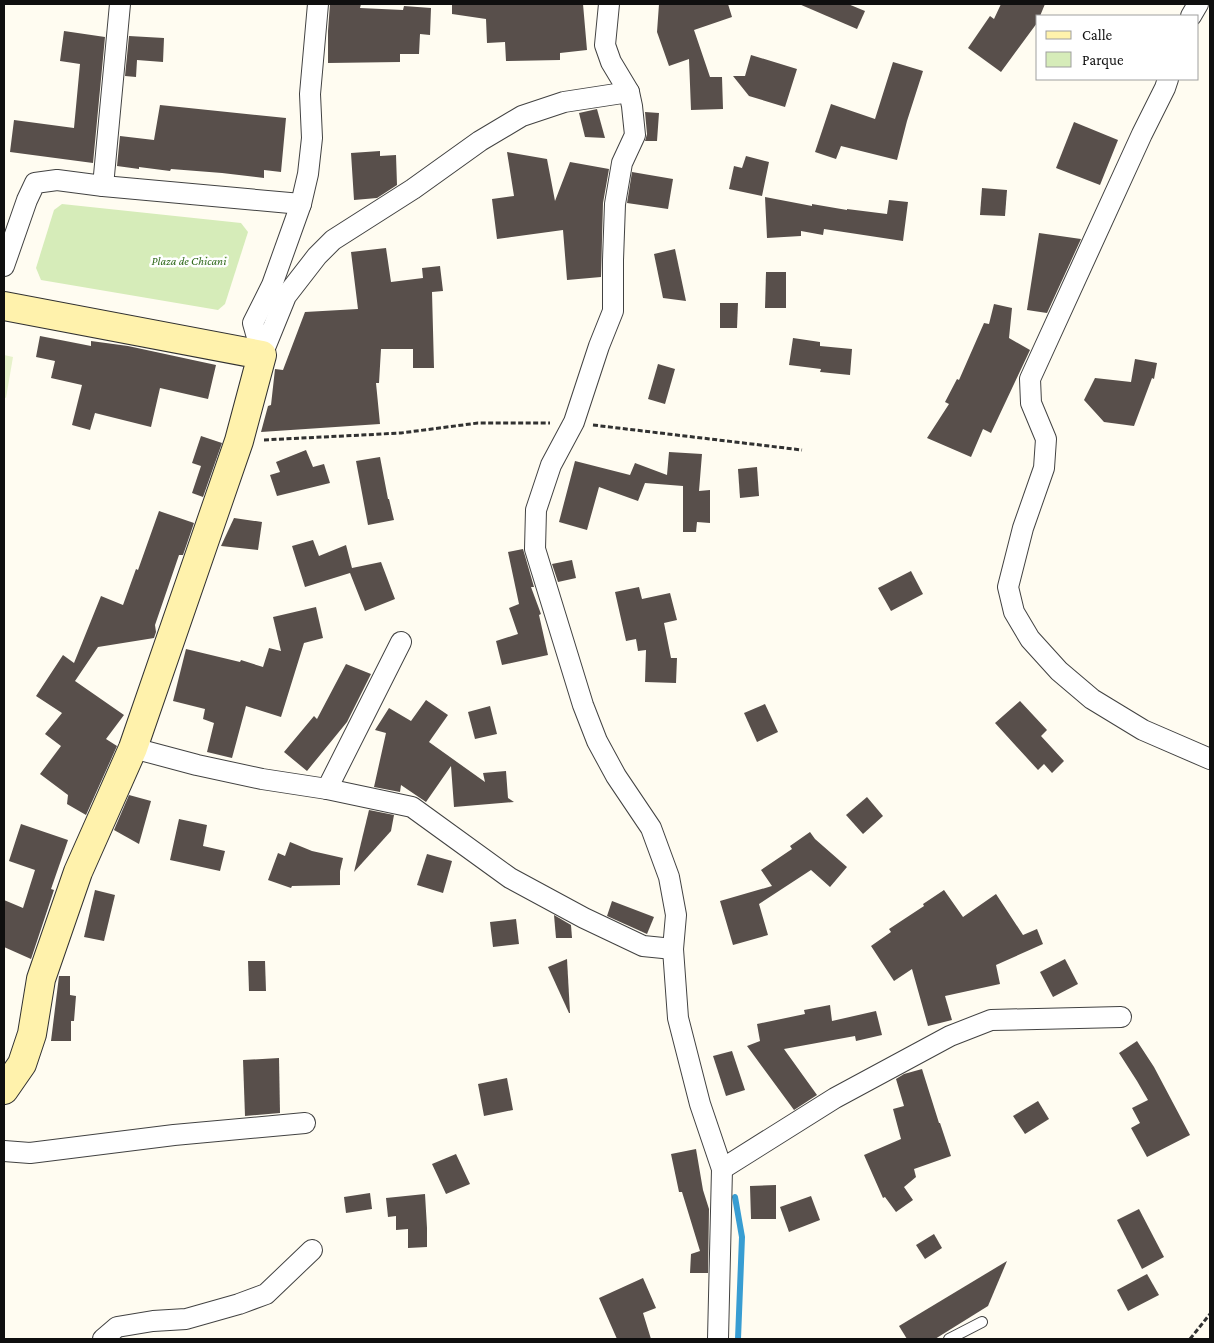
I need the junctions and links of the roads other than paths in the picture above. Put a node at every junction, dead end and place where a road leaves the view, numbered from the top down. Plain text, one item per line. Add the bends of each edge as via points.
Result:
1 (120, 4) edge
2 (318, 4) edge
3 (609, 4) edge
4 (1198, 4) edge
5 (1192, 15) edge
6 (1168, 80) edge
7 (629, 92) junction
8 (103, 186) junction
9 (301, 204) junction
10 (4, 266) edge
11 (4, 306) edge
12 (262, 355) junction
13 (400, 642) dead end
14 (133, 748) junction
15 (1210, 758) edge
16 (327, 789) junction
17 (673, 949) junction
18 (1121, 1017) dead end
19 (4, 1090) edge
20 (305, 1123) dead end
21 (4, 1151) edge
22 (722, 1170) junction
23 (312, 1250) dead end
24 (982, 1322) dead end
25 (104, 1339) edge
26 (718, 1339) edge
27 (949, 1339) edge

1 - 8 street
2 - 9 street via 310,94 312,138
3 - 7 street via 605,45
4 - 5 street
6 - 15 street via 1030,379 1031,402 1046,438 1044,468 1023,528 1008,587 1014,612 1030,639 1059,671 1092,699 1142,730
7 - 12 street via 564,102 522,116 333,240 286,296
7 - 17 street via 635,135 622,163 615,204 613,311 574,422 551,465 536,510 535,549 597,741 651,828 669,877 676,915
8 - 9 street
8 - 10 street via 57,180 35,184
9 - 12 street via 272,285 253,323
11 - 12 street
12 - 14 street via 239,441
13 - 16 street
14 - 16 street via 262,779
14 - 19 street via 78,872 41,979 32,1034 22,1064
16 - 17 street via 412,808 510,878 584,918 643,946
17 - 22 street via 678,1018 700,1104
18 - 22 street via 991,1020 950,1036 835,1098
20 - 21 street via 30,1153
22 - 26 street
23 - 25 street via 266,1294 186,1319 117,1327
24 - 27 lane

